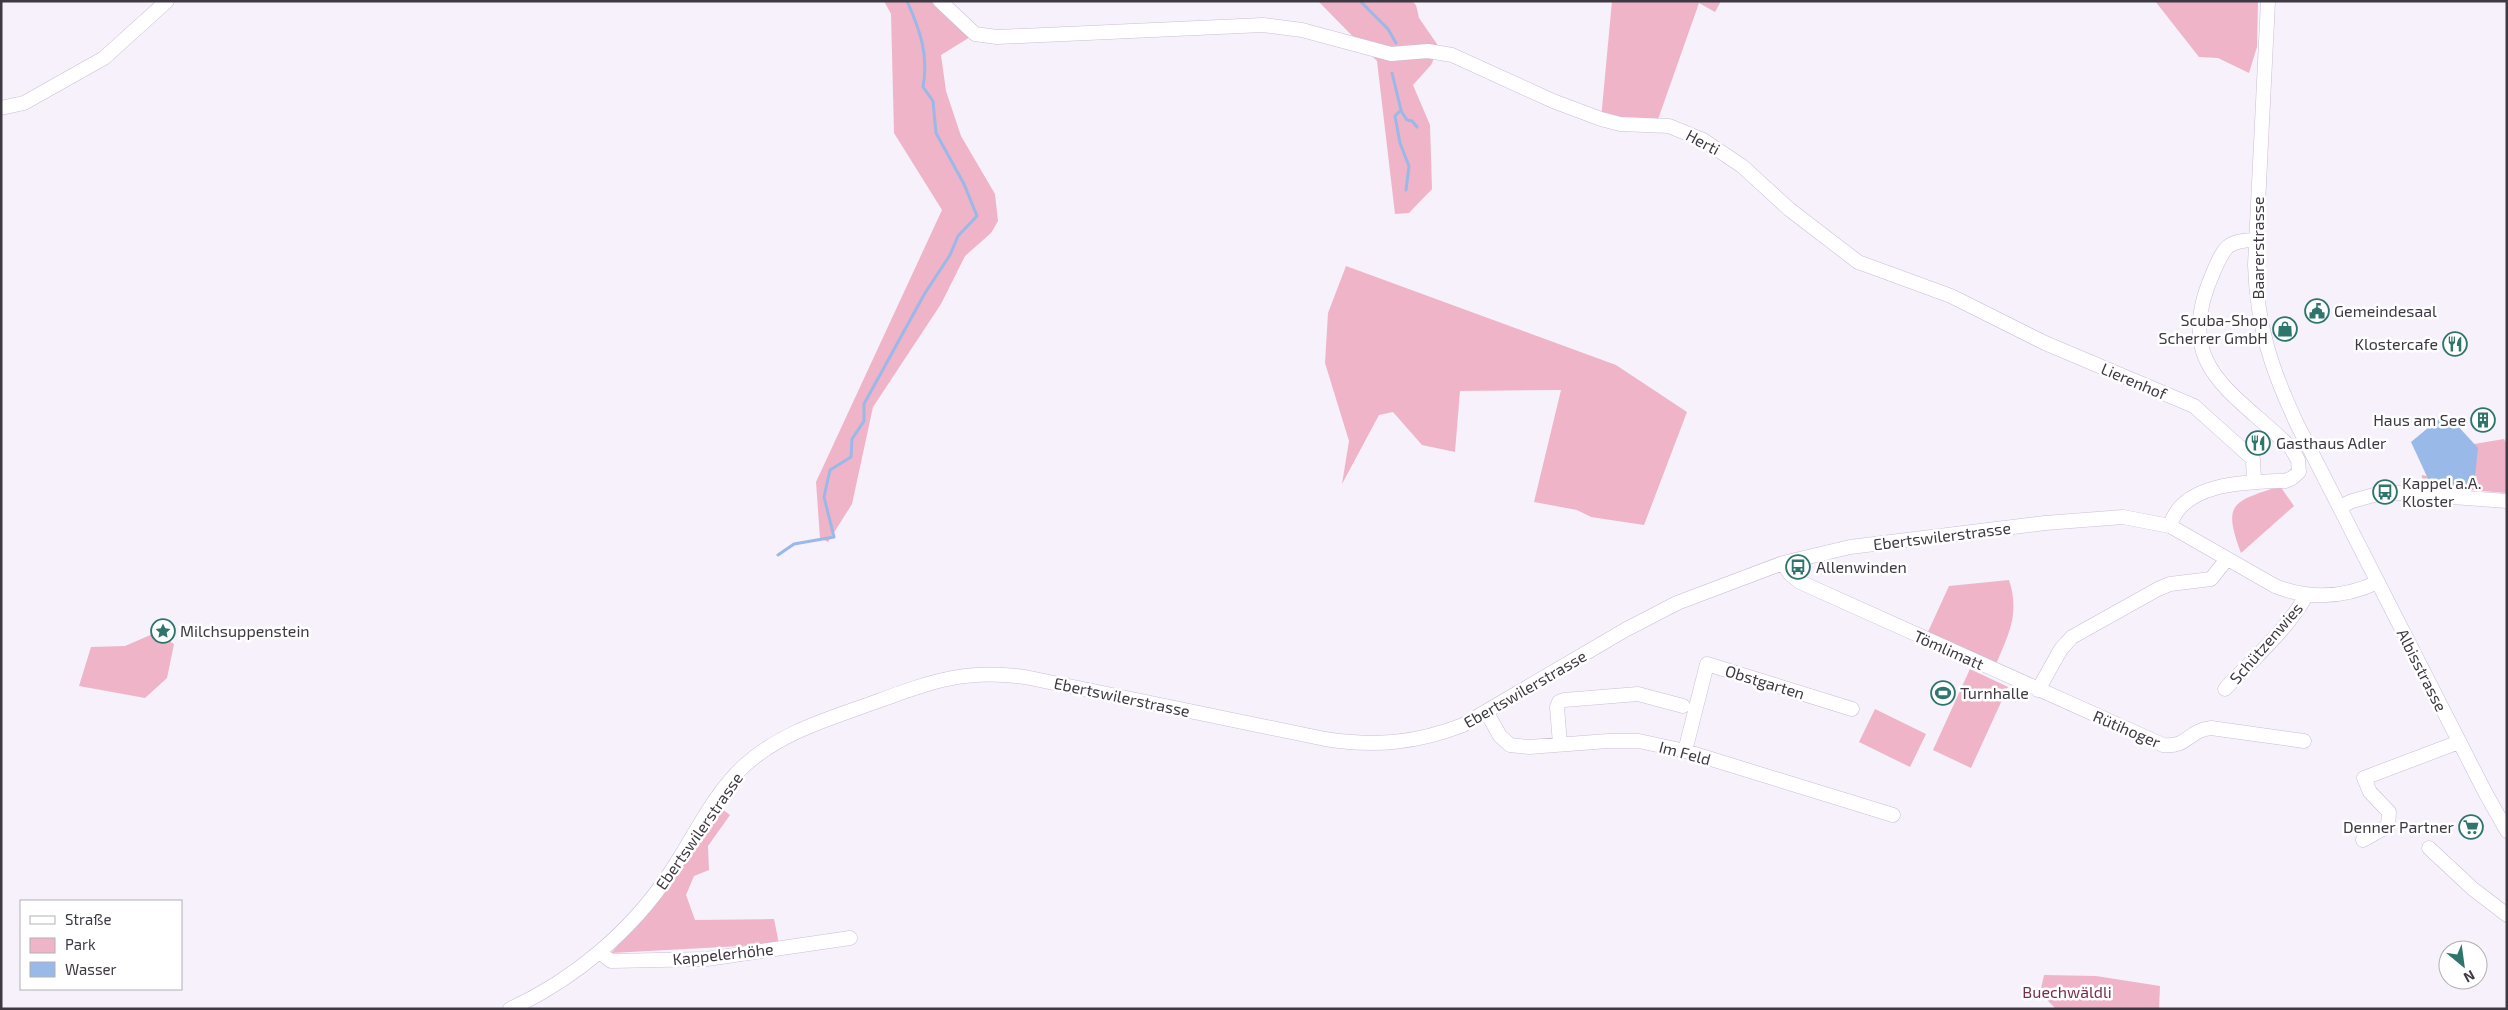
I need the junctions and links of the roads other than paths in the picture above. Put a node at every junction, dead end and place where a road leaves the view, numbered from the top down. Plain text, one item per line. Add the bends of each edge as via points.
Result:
1 (167, 1) edge
2 (940, 1) edge
3 (2268, 1) edge
4 (1, 108) edge
5 (2256, 240) junction
6 (1982, 311) joint
7 (2254, 481) junction
8 (2507, 501) edge
9 (2340, 507) junction
10 (2170, 526) junction
11 (2226, 559) junction
12 (1783, 563) junction
13 (2378, 582) junction
14 (2306, 596) junction
15 (2225, 689) dead end
16 (2038, 690) junction
17 (1683, 706) dead end
18 (1852, 709) dead end
19 (1487, 713) junction
20 (2304, 741) dead end
21 (2459, 742) junction
22 (1560, 744) junction
23 (1685, 751) junction
24 (1893, 815) dead end
25 (2507, 831) edge
26 (2363, 840) dead end
27 (2429, 848) dead end
28 (2507, 915) edge
29 (850, 938) dead end
30 (599, 952) junction
31 (510, 1009) edge

1 - 4 street via 104,58 24,103
2 - 6 street, Herti via 975,34 997,37 1263,25 1302,30 1391,54 1428,51 1452,55 1553,102 1601,119 1620,124 1669,126 1703,140 1742,166 1790,209 1858,262 1943,292
3 - 5 street, Baarerstrasse
5 - 7 street via 2234,241 2227,246 2204,295 2199,328 2203,353 2213,374 2239,403 2287,444 2298,460 2299,472 2292,478
5 - 9 street, Baarerstrasse via 2257,300 2271,365 2290,410
6 - 7 street, Lierenhof via 2045,343 2194,406 2252,459
7 - 10 street via 2190,498 2174,514
8 - 9 street via 2385,492
9 - 13 street, Albisstrasse
10 - 11 street, Ebertswilerstrasse
10 - 12 street, Ebertswilerstrasse via 2123,517 2045,523 1897,540 1824,552
11 - 14 street, Ebertswilerstrasse via 2275,586
11 - 16 street via 2211,579 2170,584 2084,629 2061,649
12 - 16 street, Tömlimatt via 1800,582
12 - 19 street, Ebertswilerstrasse via 1722,584 1662,610
13 - 14 street, Ebertswilerstrasse via 2340,595
13 - 21 street, Albisstrasse
14 - 15 street, Schützenwies via 2280,631
16 - 20 street, Rütihoger via 2163,746 2175,746 2201,729 2211,728
17 - 22 street via 1638,694 1564,700 1557,707
18 - 23 street, Obstgarten via 1707,664
19 - 22 street, Im Feld via 1500,736 1510,745
19 - 30 street, Ebertswilerstrasse via 1440,734 1394,744 1372,744 1325,739 1025,677 985,674 939,680 802,729 762,751 720,794 653,896
21 - 25 street, Albisstrasse
21 - 26 street via 2364,778 2370,792 2389,812 2388,826
22 - 23 street, Im Feld via 1639,741
23 - 24 street, Im Feld
27 - 28 street
29 - 30 street, Kappelerhöhe via 707,959 611,961
30 - 31 street, Ebertswilerstrasse via 557,982

